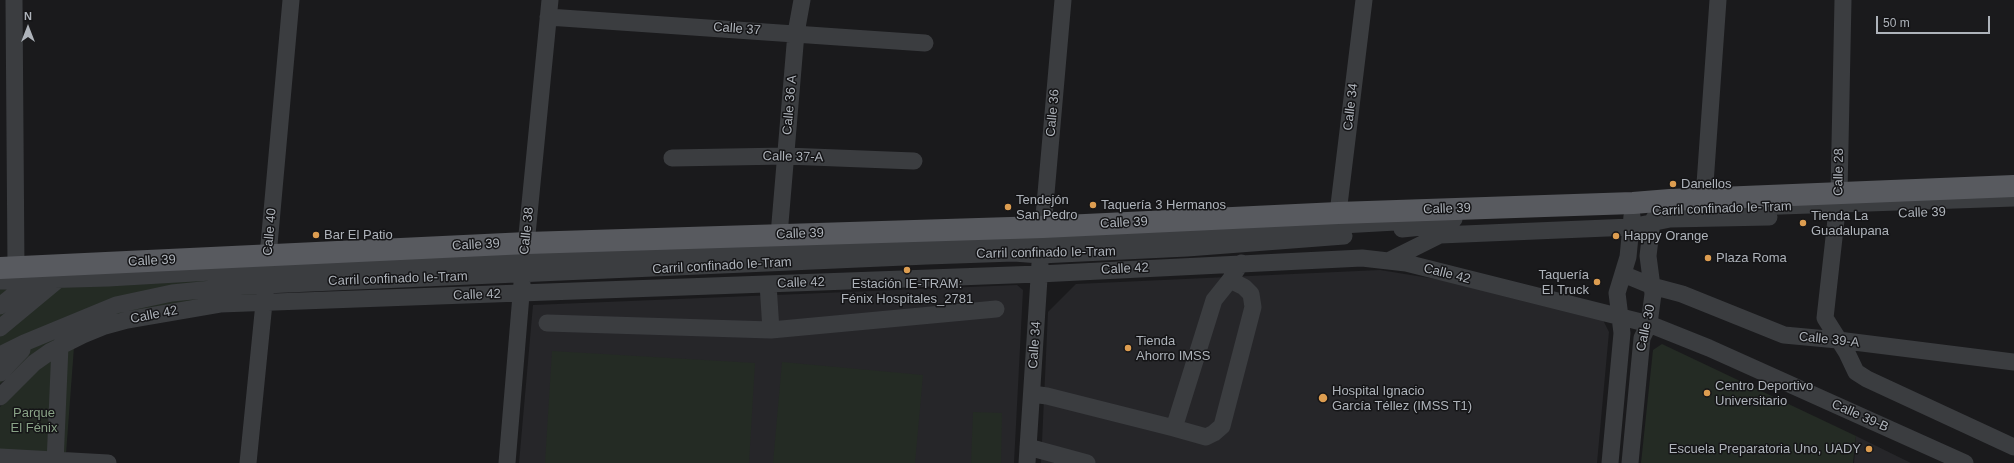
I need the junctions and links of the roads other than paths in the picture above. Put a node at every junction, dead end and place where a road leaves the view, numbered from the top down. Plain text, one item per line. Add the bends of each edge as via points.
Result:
1 (14, 0) edge
2 (291, 0) edge
3 (802, 0) edge
4 (1063, 0) edge
5 (1364, 0) edge
6 (1718, 0) edge
7 (1843, 0) edge
8 (549, 8) edge
9 (796, 34) junction
10 (925, 43) dead end
11 (786, 156) junction
12 (672, 158) dead end
13 (914, 161) dead end
14 (2014, 186) edge
15 (1704, 198) junction
16 (2014, 198) edge
17 (1838, 205) junction
18 (1661, 210) junction
19 (2014, 210) edge
20 (1623, 212) junction
21 (1338, 213) junction
22 (779, 235) junction
23 (1042, 240) junction
24 (525, 258) junction
25 (1388, 261) junction
26 (1241, 262) junction
27 (267, 270) junction
28 (1040, 274) junction
29 (1623, 274) junction
30 (108, 278) junction
31 (17, 279) edge
32 (1230, 280) junction
33 (768, 284) junction
34 (1652, 286) junction
35 (521, 294) junction
36 (265, 303) junction
37 (116, 304) junction
38 (0, 306) edge
39 (996, 309) dead end
40 (0, 317) edge
41 (1620, 317) junction
42 (547, 323) dead end
43 (1649, 324) junction
44 (0, 328) edge
45 (771, 330) junction
46 (51, 331) junction
47 (1838, 340) junction
48 (60, 346) junction
49 (0, 355) edge
50 (2014, 362) edge
51 (0, 372) edge
52 (1032, 394) junction
53 (0, 397) edge
54 (1174, 428) junction
55 (2014, 447) edge
56 (1028, 455) edge
57 (0, 457) edge
58 (55, 461) edge
59 (108, 463) edge
60 (248, 463) edge
61 (507, 463) edge
62 (1086, 463) edge
63 (1610, 463) edge
64 (1630, 463) edge
65 (1965, 463) edge

1 - 31 street
2 - 27 street, Calle 40
3 - 9 street, Calle 36 A
4 - 23 street, Calle 36
5 - 21 street, Calle 34
6 - 15 street
7 - 17 street, Calle 28
8 - 9 street, Calle 37
8 - 24 street, Calle 38
9 - 10 street, Calle 37
9 - 11 street, Calle 36 A
11 - 12 street, Calle 37-A
11 - 13 street, Calle 37-A
11 - 22 street, Calle 36 A
14 - 17 main road, Calle 39
15 - 17 main road, Calle 39
15 - 18 main road, Calle 39
16 - 17 street
17 - 18 street, Calle 39 via 1670,219
17 - 19 street, Calle 39
17 - 47 street, Calle 28 via 1825,318
18 - 20 main road, Calle 39
18 - 20 street, Calle 39
18 - 34 street, Calle 30 via 1648,256
20 - 21 main road, Calle 39
20 - 23 street, Carril confinado Ie-Tram via 1454,218
20 - 25 street via 1440,235
20 - 29 street, Calle 30 via 1628,257
21 - 23 main road, Calle 39
22 - 23 main road, Calle 39
22 - 24 main road, Calle 39
23 - 24 street, Carril confinado Ie-Tram
23 - 28 street, Calle 34
24 - 27 main road, Calle 39
24 - 27 street, Carril confinado Ie-Tram
24 - 35 street, Calle 38
25 - 26 street, Calle 42 via 1362,258
25 - 41 street, Calle 42 via 1406,263
26 - 28 street, Calle 42
26 - 32 street
27 - 30 street, Carril confinado Ie-Tram
27 - 31 main road, Calle 39
27 - 36 street, Calle 40
27 - 37 street, Carril confinado Ie-Tram
28 - 33 street, Calle 42
28 - 52 street, Calle 34
29 - 34 street, Calle 39-A
29 - 41 street, Calle 30 via 1617,294
30 - 31 street, Carril confinado Ie-Tram
30 - 37 street
31 - 38 street
31 - 40 street
31 - 44 street
32 - 54 street via 1214,300
32 - 54 street via 1251,294 1253,307 1222,426 1206,437
33 - 35 street, Calle 42
33 - 45 street
34 - 43 street, Calle 30
34 - 47 street, Calle 39-A via 1682,294 1784,336
35 - 36 street, Calle 42
35 - 61 street, Calle 38
36 - 48 street, Calle 42 via 220,304 152,315 105,326
36 - 60 street, Calle 40
37 - 46 street, Carril confinado Ie-Tram
39 - 45 street
41 - 43 street, Calle 39-B
41 - 63 street, Calle 30 via 1622,334
42 - 45 street
43 - 64 street, Calle 30 via 1642,338
43 - 65 street, Calle 39-B via 1709,348
46 - 49 street, Carril confinado Ie-Tram
46 - 51 street via 21,351
47 - 50 street, Calle 39-A
47 - 55 street, Calle 28 via 1856,372 1866,379
48 - 53 street, Calle 42 via 34,363
48 - 58 street
52 - 54 street
52 - 56 street, Calle 34
56 - 62 street
57 - 58 street
58 - 59 street

